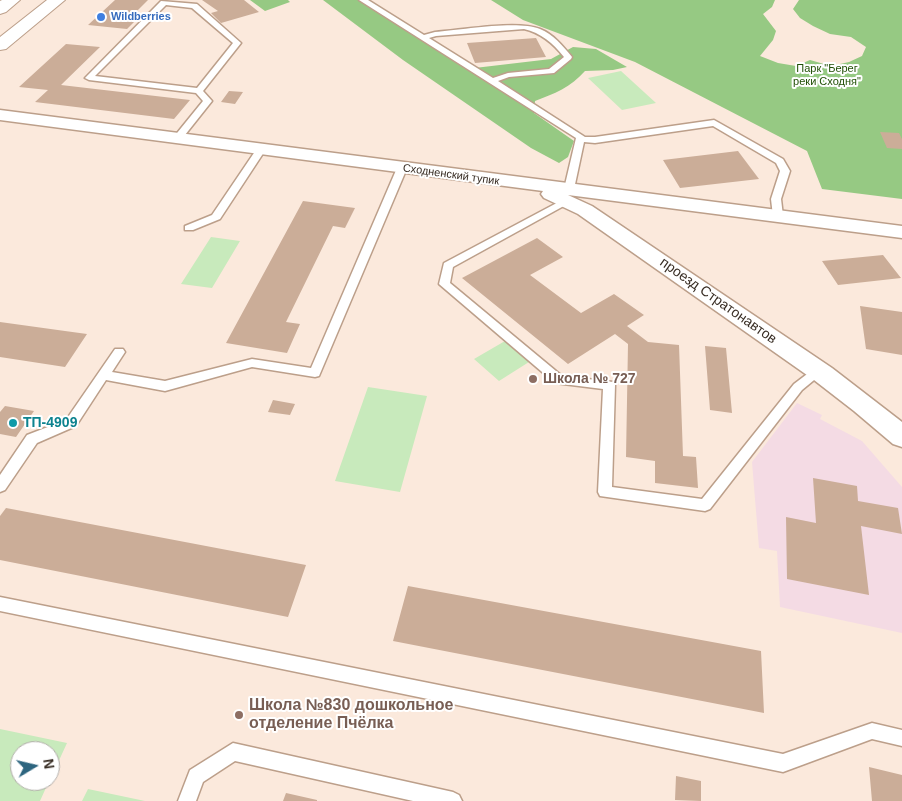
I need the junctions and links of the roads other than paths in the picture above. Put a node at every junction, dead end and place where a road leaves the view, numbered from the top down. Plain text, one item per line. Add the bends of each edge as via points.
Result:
1 (12, 0) edge
2 (57, 0) edge
3 (367, 1) edge
4 (0, 9) edge
5 (423, 38) junction
6 (0, 45) edge
7 (492, 82) junction
8 (198, 91) junction
9 (0, 115) edge
10 (178, 138) junction
11 (580, 139) junction
12 (261, 149) junction
13 (402, 168) junction
14 (523, 184) joint
15 (568, 195) junction
16 (778, 216) junction
17 (189, 228) dead end
18 (902, 232) edge
19 (118, 352) dead end
20 (819, 371) junction
21 (103, 375) junction
22 (902, 437) edge
23 (0, 486) edge
24 (0, 604) edge
25 (902, 738) edge
26 (186, 801) edge
27 (453, 801) edge

1 - 4 main road
2 - 6 main road
3 - 5 lane
5 - 7 lane
5 - 7 lane via 434,34 524,27 553,38 568,57 551,71 508,75
7 - 11 lane
8 - 8 lane via 135,83 89,78 164,3 194,6 237,43
8 - 10 lane via 208,101
9 - 10 street, Сходненский тупик
10 - 12 street, Сходненский тупик
11 - 15 lane
11 - 16 lane via 595,140 714,123 780,161 786,171 776,199
12 - 13 street, Сходненский тупик
12 - 17 lane via 216,217
13 - 14 street, Сходненский тупик
13 - 21 lane via 315,373 252,363 165,386
14 - 15 street, проезд Стратонавтов
15 - 16 street
15 - 20 street, проезд Стратонавтов
15 - 20 lane via 448,265 444,284 560,380 608,385 605,492 706,505 798,387
16 - 18 street
19 - 21 lane
20 - 22 street, проезд Стратонавтов
21 - 23 lane via 71,423 32,439
24 - 25 lane via 783,763 872,731
26 - 27 lane via 196,776 233,752

